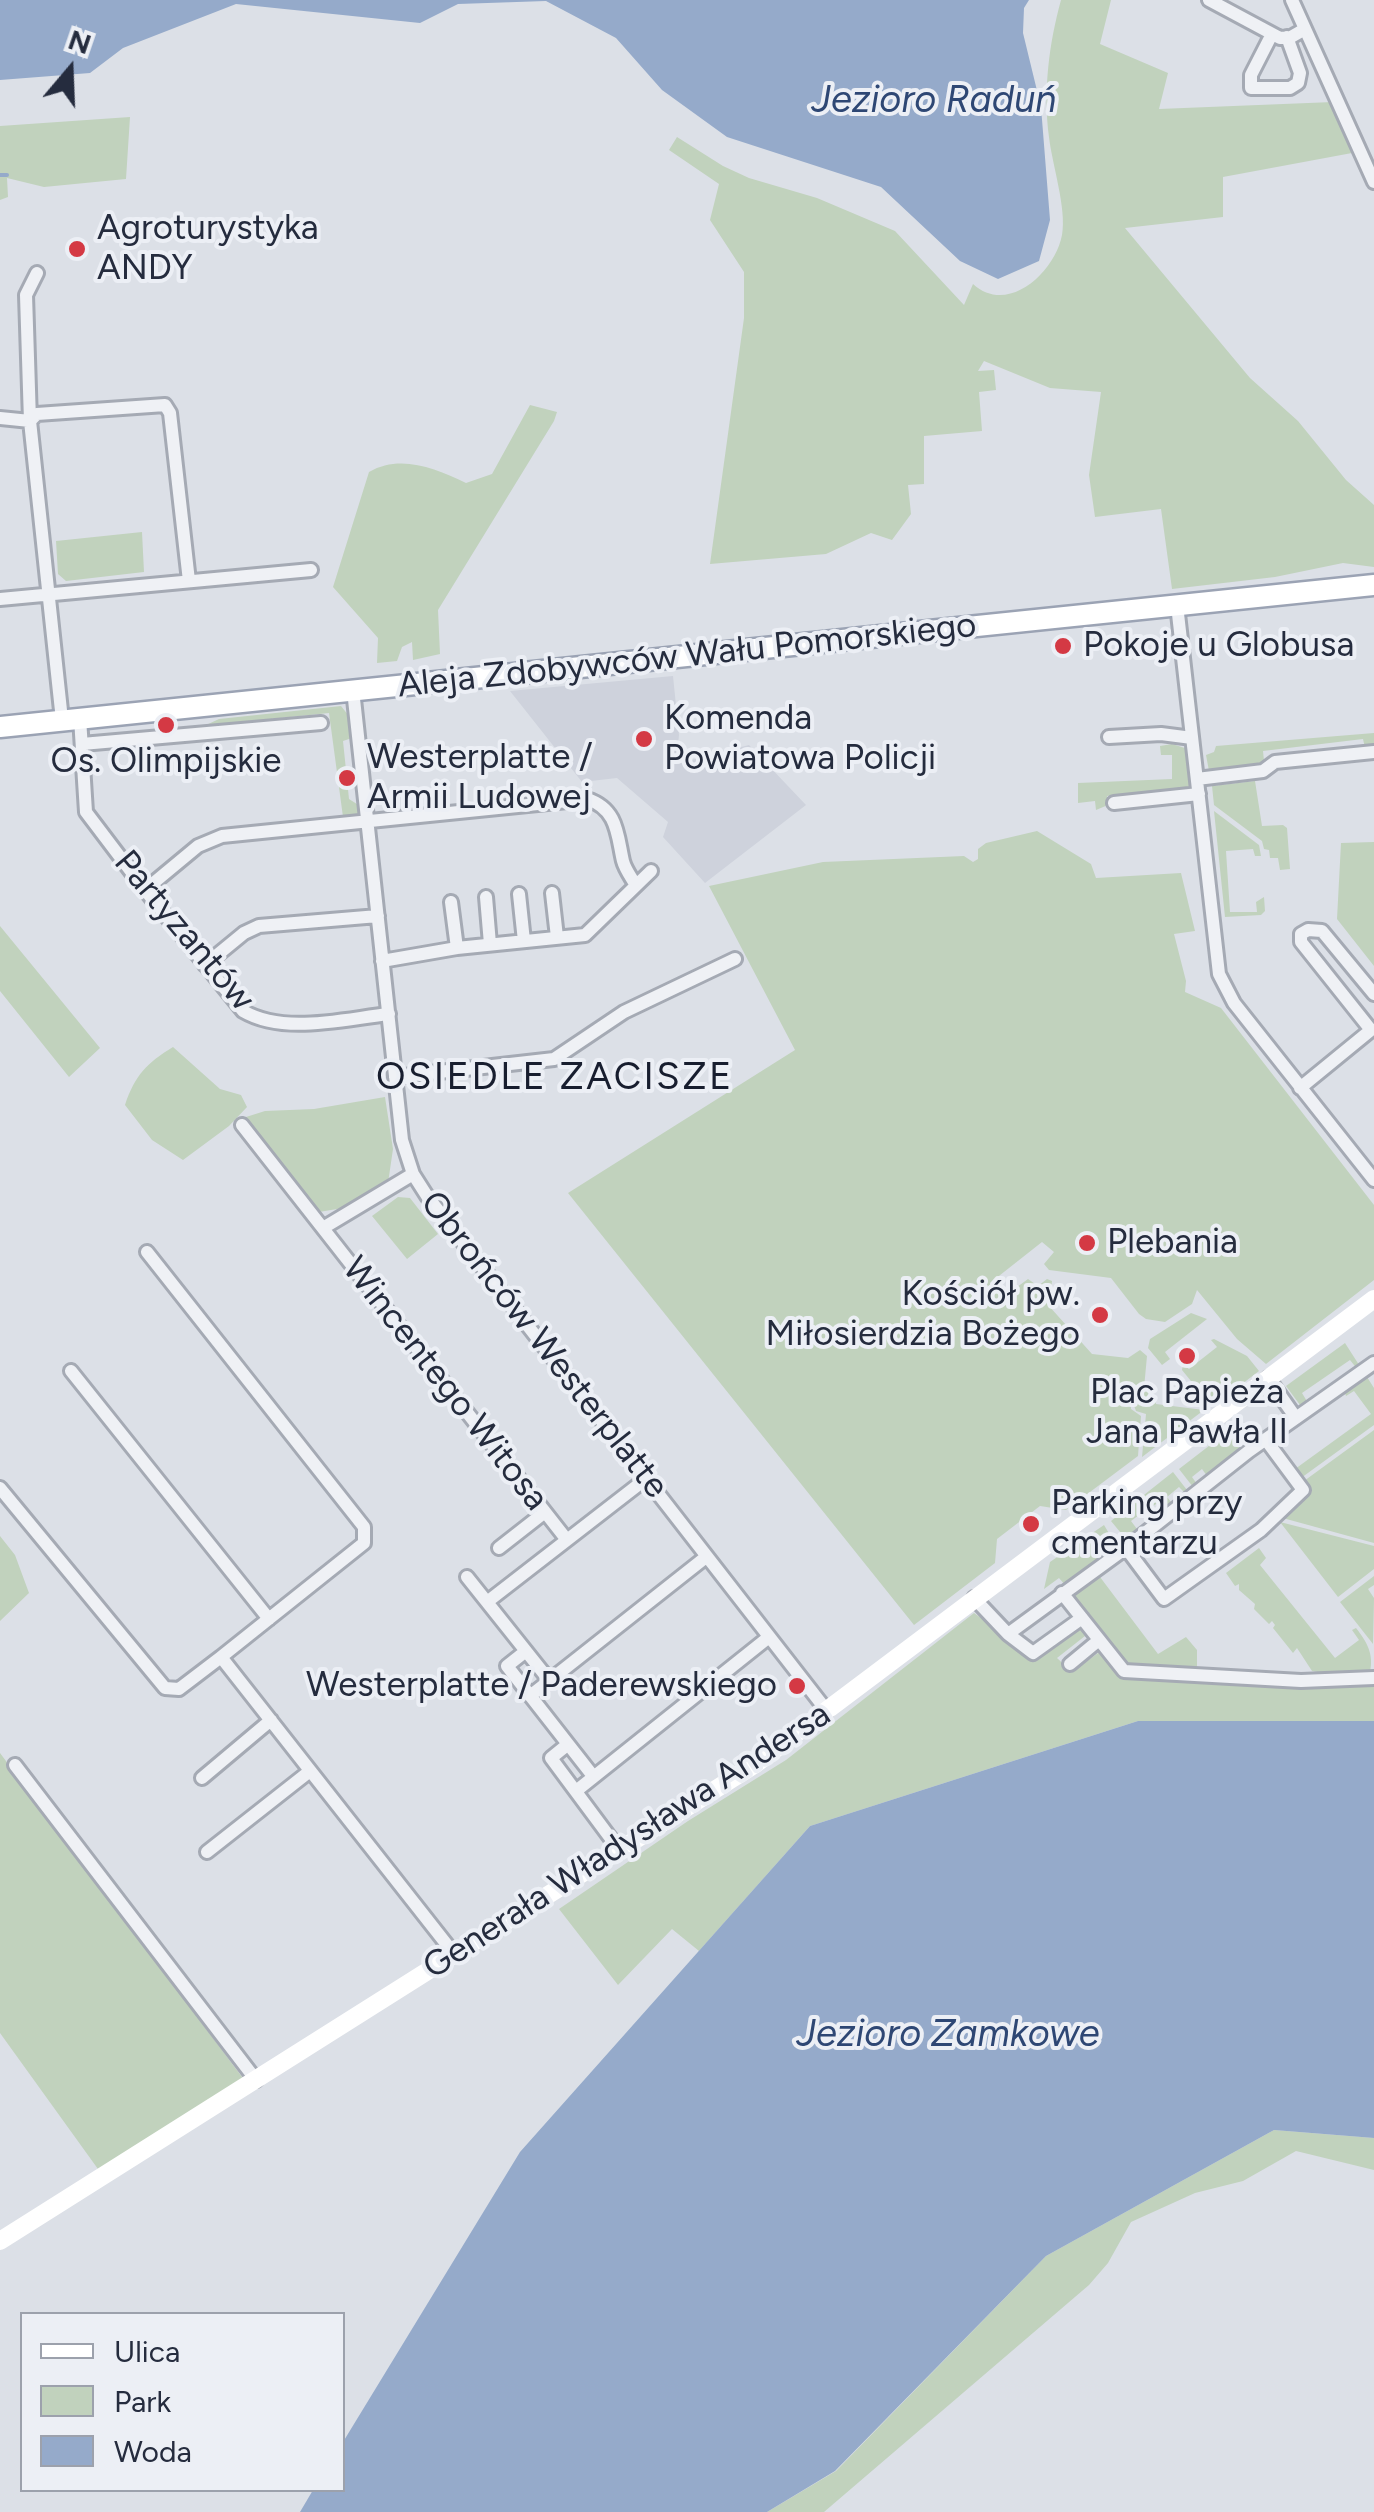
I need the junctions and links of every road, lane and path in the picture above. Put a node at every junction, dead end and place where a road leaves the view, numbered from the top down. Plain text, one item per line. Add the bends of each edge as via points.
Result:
1 (1209, 0) edge
2 (1292, 0) edge
3 (1305, 29) junction
4 (1374, 182) edge
5 (37, 273) dead end
6 (0, 418) edge
7 (30, 422) junction
8 (311, 570) dead end
9 (189, 581) junction
10 (1374, 585) edge
11 (48, 594) junction
12 (0, 599) edge
13 (1177, 605) junction
14 (353, 690) junction
15 (71, 719) junction
16 (321, 723) dead end
17 (0, 726) edge
18 (1110, 737) dead end
19 (1192, 738) junction
20 (82, 744) junction
21 (1374, 752) edge
22 (1198, 778) junction
23 (1199, 794) junction
24 (1114, 802) dead end
25 (369, 819) junction
26 (652, 871) dead end
27 (636, 884) junction
28 (145, 890) junction
29 (552, 893) dead end
30 (519, 894) dead end
31 (486, 896) dead end
32 (451, 902) dead end
33 (378, 916) junction
34 (557, 938) junction
35 (524, 941) junction
36 (490, 944) junction
37 (456, 948) junction
38 (735, 959) dead end
39 (382, 961) junction
40 (205, 965) junction
41 (1374, 994) edge
42 (389, 1014) junction
43 (1373, 1029) edge
44 (394, 1076) junction
45 (1300, 1088) junction
46 (242, 1125) dead end
47 (413, 1174) junction
48 (1373, 1179) edge
49 (323, 1228) junction
50 (147, 1252) dead end
51 (1374, 1299) edge
52 (1374, 1363) edge
53 (71, 1372) dead end
54 (1268, 1378) junction
55 (1296, 1418) junction
56 (1266, 1440) junction
57 (647, 1478) junction
58 (0, 1488) edge
59 (545, 1512) junction
60 (567, 1540) junction
61 (499, 1548) dead end
62 (1126, 1548) junction
63 (706, 1557) junction
64 (467, 1578) dead end
65 (1062, 1593) junction
66 (974, 1598) junction
67 (488, 1602) junction
68 (1082, 1618) junction
69 (269, 1619) junction
70 (1008, 1634) junction
71 (770, 1637) junction
72 (1099, 1640) junction
73 (526, 1651) junction
74 (221, 1657) junction
75 (1070, 1664) dead end
76 (1374, 1678) edge
77 (549, 1680) junction
78 (530, 1696) junction
79 (827, 1711) junction
80 (271, 1720) junction
81 (567, 1745) junction
82 (15, 1765) dead end
83 (310, 1771) junction
84 (593, 1776) junction
85 (202, 1778) dead end
86 (576, 1791) junction
87 (207, 1852) dead end
88 (620, 1852) junction
89 (455, 1955) junction
90 (256, 2080) junction
91 (0, 2241) edge

1 - 3 street via 1280,36
2 - 3 street
3 - 4 street
5 - 7 street, Partyzantów via 26,295
6 - 7 street
7 - 9 street via 37,414 165,405
7 - 11 street, Partyzantów
8 - 9 street
9 - 11 street
10 - 13 main road, Aleja Zdobywców Wału Pomorskiego
11 - 12 street
11 - 15 street, Partyzantów
13 - 14 main road, Aleja Zdobywców Wału Pomorskiego
13 - 19 street
14 - 15 main road, Aleja Zdobywców Wału Pomorskiego
14 - 25 street, Obrońców Westerplatte
15 - 17 main road, Aleja Zdobywców Wału Pomorskiego
15 - 20 street, Partyzantów
16 - 20 street
18 - 19 street
19 - 22 street
20 - 28 street, Partyzantów via 86,812
21 - 22 street
22 - 23 street
23 - 24 street
23 - 45 street via 1219,974 1234,1004
25 - 27 street via 586,799 604,808 619,832 624,864
25 - 28 street via 210,838
25 - 33 street, Obrońców Westerplatte
26 - 27 street
27 - 34 street via 585,934
28 - 40 street, Partyzantów
29 - 34 street
30 - 35 street
31 - 36 street
32 - 37 street
33 - 39 street, Obrońców Westerplatte
33 - 40 street via 259,926
34 - 35 street
35 - 36 street
36 - 37 street
37 - 39 street
38 - 44 street via 624,1012 554,1059
39 - 42 street, Obrońców Westerplatte
40 - 42 street, Partyzantów via 243,1011 272,1024
41 - 43 street via 1322,930 1301,934
42 - 44 street, Obrońców Westerplatte
43 - 45 street
44 - 47 street, Obrońców Westerplatte
45 - 48 street
46 - 49 street, Wincentego Witosa
47 - 49 street, Wincentego Witosa
47 - 57 street, Obrońców Westerplatte
49 - 59 street, Wincentego Witosa
50 - 69 street via 364,1527 364,1543
51 - 54 main road, Generała Władysława Andersa
52 - 55 street
53 - 69 street
54 - 55 street
54 - 66 main road, Generała Władysława Andersa
55 - 56 street
56 - 62 street
56 - 62 street via 1303,1490 1262,1530 1164,1600
57 - 60 street, Wincentego Witosa
57 - 63 street, Obrońców Westerplatte
58 - 74 street via 165,1688 179,1689
59 - 60 street, Wincentego Witosa
59 - 61 street
60 - 67 street, Wincentego Witosa
62 - 65 street
63 - 71 street, Obrońców Westerplatte
63 - 77 street
64 - 67 street
65 - 68 street
65 - 70 street
66 - 70 street
66 - 79 main road, Generała Władysława Andersa
67 - 73 street
68 - 70 street via 1033,1653
68 - 72 street
69 - 74 street
71 - 79 street, Obrońców Westerplatte
71 - 84 street
72 - 75 street
72 - 76 street via 1124,1671 1301,1681
73 - 77 street
73 - 78 street via 507,1666
74 - 80 street
77 - 78 street
78 - 81 street
79 - 88 main road, Generała Władysława Andersa
80 - 83 street
80 - 85 street
81 - 84 street
81 - 86 street via 551,1758
82 - 90 street
83 - 87 street
83 - 89 street
84 - 86 street
86 - 88 street
88 - 89 main road, Generała Władysława Andersa
89 - 90 main road, Generała Władysława Andersa
90 - 91 main road, Generała Władysława Andersa

